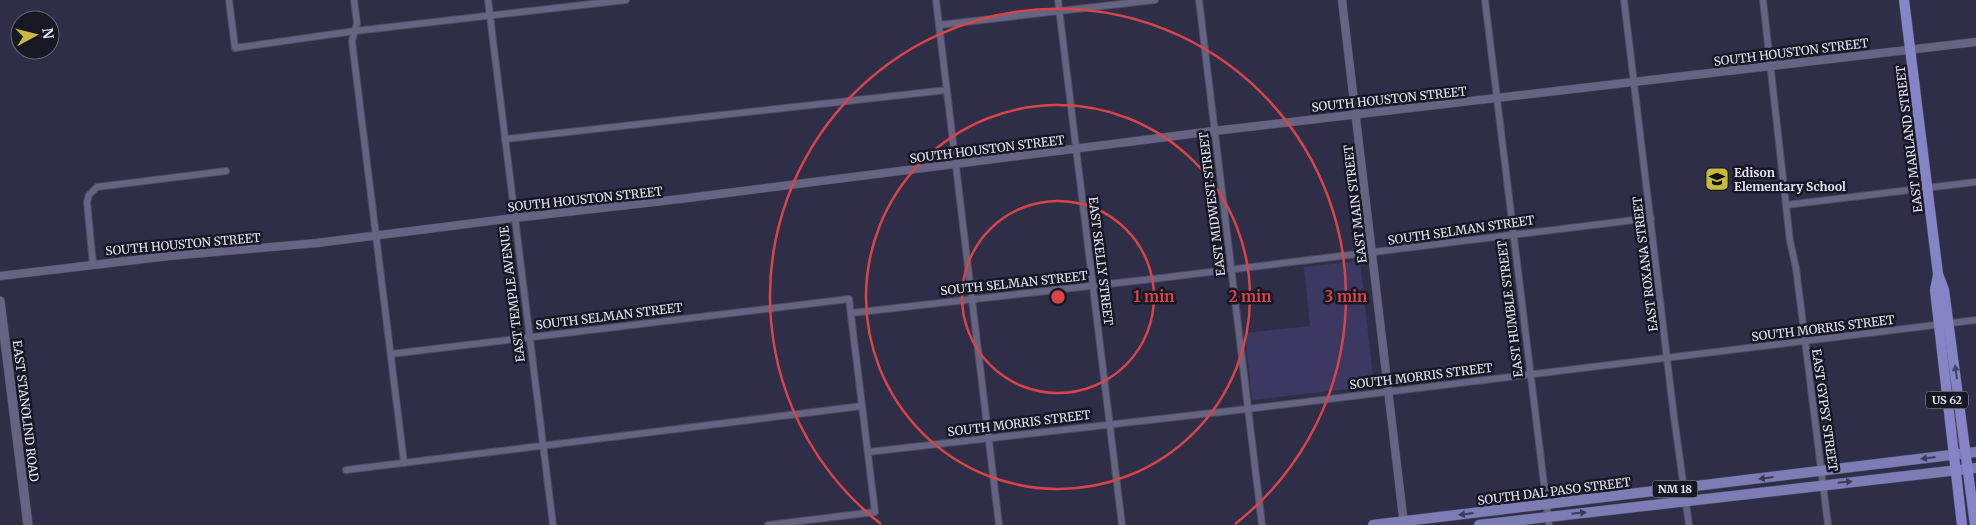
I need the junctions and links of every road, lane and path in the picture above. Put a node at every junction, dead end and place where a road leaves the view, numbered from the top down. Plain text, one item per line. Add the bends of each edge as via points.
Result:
1 (229, 0) edge
2 (354, 0) edge
3 (488, 0) edge
4 (626, 0) edge
5 (936, 0) edge
6 (1058, 0) edge
7 (1155, 0) edge
8 (1198, 0) edge
9 (1342, 0) edge
10 (1484, 0) edge
11 (1624, 0) edge
12 (1763, 0) edge
13 (1904, 0) edge
14 (1059, 11) junction
15 (490, 16) junction
16 (939, 25) junction
17 (355, 31) junction
18 (1976, 42) edge
19 (1910, 50) junction
20 (1770, 66) junction
21 (1634, 82) junction
22 (947, 90) junction
23 (1497, 99) junction
24 (1356, 114) junction
25 (1214, 131) junction
26 (505, 139) junction
27 (1076, 149) junction
28 (956, 164) junction
29 (226, 171) dead end
30 (1976, 182) edge
31 (1927, 188) junction
32 (1786, 205) junction
33 (514, 218) junction
34 (1651, 218) junction
35 (1513, 234) junction
36 (376, 236) junction
37 (1372, 253) junction
38 (93, 264) junction
39 (1230, 269) junction
40 (0, 276) edge
41 (1092, 285) junction
42 (972, 298) junction
43 (0, 301) edge
44 (851, 313) junction
45 (1976, 320) edge
46 (1943, 324) junction
47 (528, 337) junction
48 (1805, 342) junction
49 (391, 354) junction
50 (1667, 358) junction
51 (1529, 375) junction
52 (1389, 392) junction
53 (862, 406) junction
54 (1247, 409) junction
55 (1110, 424) junction
56 (989, 438) junction
57 (542, 446) junction
58 (868, 452) junction
59 (1971, 453) edge
60 (1953, 455) junction
61 (404, 463) junction
62 (1972, 468) edge
63 (346, 470) dead end
64 (1955, 470) junction
65 (1822, 472) junction
66 (1824, 484) junction
67 (1684, 488) junction
68 (1686, 501) junction
69 (1546, 504) junction
70 (1548, 521) edge
71 (1404, 523) edge
72 (28, 525) edge
73 (553, 525) edge
74 (768, 525) edge
75 (999, 525) edge
76 (1122, 525) edge
77 (1262, 525) edge
78 (1374, 525) edge
79 (1479, 525) edge
80 (1689, 525) edge
81 (1828, 525) edge
82 (1962, 525) edge
83 (1975, 525) edge

1 - 17 street via 235,48
2 - 17 street
3 - 15 street, EAST TEMPLE AVENUE
4 - 15 street
5 - 16 street
6 - 14 street, EAST SKELLY STREET
7 - 14 street
8 - 25 street, EAST MIDWEST STREET
9 - 24 street, EAST MAIN STREET
10 - 23 street, EAST HUMBLE STREET
11 - 21 street, EAST ROXANA STREET
12 - 20 street, EAST GYPSY STREET
13 - 19 highway, EAST MARLAND STREET / US 62
14 - 16 street
14 - 27 street, EAST SKELLY STREET
15 - 17 street
15 - 26 street, EAST TEMPLE AVENUE
16 - 22 street
17 - 36 street via 352,40
18 - 19 street, SOUTH HOUSTON STREET
19 - 20 street, SOUTH HOUSTON STREET
19 - 31 highway, EAST MARLAND STREET / US 62
20 - 21 street, SOUTH HOUSTON STREET
20 - 32 street, EAST GYPSY STREET
21 - 23 street, SOUTH HOUSTON STREET
21 - 34 street, EAST ROXANA STREET
22 - 26 street
22 - 28 street
23 - 24 street, SOUTH HOUSTON STREET
23 - 35 street, EAST HUMBLE STREET
24 - 25 street, SOUTH HOUSTON STREET
24 - 37 street, EAST MAIN STREET
25 - 27 street, SOUTH HOUSTON STREET
25 - 39 street, EAST MIDWEST STREET
26 - 33 street, EAST TEMPLE AVENUE
27 - 28 street, SOUTH HOUSTON STREET
27 - 41 street, EAST SKELLY STREET
28 - 33 street, SOUTH HOUSTON STREET
28 - 42 street
29 - 38 street via 92,190 88,202
30 - 31 street
31 - 32 street
31 - 46 highway, EAST MARLAND STREET / US 62 via 1938,274 1944,290
32 - 48 street, EAST GYPSY STREET
33 - 36 street, SOUTH HOUSTON STREET
33 - 47 street, EAST TEMPLE AVENUE
34 - 35 street, SOUTH SELMAN STREET
34 - 50 street, EAST ROXANA STREET
35 - 37 street, SOUTH SELMAN STREET
35 - 51 street, EAST HUMBLE STREET
36 - 38 street, SOUTH HOUSTON STREET
36 - 49 street
37 - 39 street, SOUTH SELMAN STREET
37 - 52 street, EAST MAIN STREET
38 - 40 street, SOUTH HOUSTON STREET
39 - 41 street, SOUTH SELMAN STREET
39 - 54 street, EAST MIDWEST STREET
41 - 42 street, SOUTH SELMAN STREET
41 - 55 street, EAST SKELLY STREET
42 - 44 street, SOUTH SELMAN STREET
42 - 56 street
43 - 72 main road, EAST STANOLIND ROAD
44 - 47 street, SOUTH SELMAN STREET via 849,299
44 - 53 street
45 - 46 street, SOUTH MORRIS STREET
46 - 48 street, SOUTH MORRIS STREET
59 -> 46 highway, EAST MARLAND STREET / US 62
46 - 60 highway, EAST MARLAND STREET / US 62
47 - 49 street, SOUTH SELMAN STREET
47 - 57 street, EAST TEMPLE AVENUE
48 - 50 street, SOUTH MORRIS STREET
48 - 65 street, EAST GYPSY STREET
49 - 61 street
50 - 51 street, SOUTH MORRIS STREET
50 - 67 street, EAST ROXANA STREET
51 - 52 street, SOUTH MORRIS STREET
51 - 69 street, EAST HUMBLE STREET
52 - 54 street, SOUTH MORRIS STREET
52 - 71 street, EAST MAIN STREET
53 - 57 street
53 - 58 street
54 - 55 street, SOUTH MORRIS STREET
54 - 77 street, EAST MIDWEST STREET
55 - 56 street, SOUTH MORRIS STREET
55 - 76 street, EAST SKELLY STREET
56 - 58 street, SOUTH MORRIS STREET
56 - 75 street
57 - 61 street
57 - 73 street, EAST TEMPLE AVENUE
58 - 74 street via 875,512
59 - 60 main road, SOUTH DAL PASO STREET / NM 18
59 - 62 highway, EAST MARLAND STREET / US 62
60 - 64 highway, EAST MARLAND STREET / US 62
60 -> 65 main road, SOUTH DAL PASO STREET / NM 18
61 - 63 street
62 - 64 main road, SOUTH DAL PASO STREET / NM 18
62 - 83 highway, EAST MARLAND STREET / US 62
66 -> 64 main road, SOUTH DAL PASO STREET / NM 18
64 - 82 highway, EAST MARLAND STREET / US 62
65 - 66 street, EAST GYPSY STREET
65 -> 67 main road, SOUTH DAL PASO STREET / NM 18
66 - 68 main road, SOUTH DAL PASO STREET / NM 18
66 - 81 street, EAST GYPSY STREET
67 - 68 street, EAST ROXANA STREET
67 - 69 main road, SOUTH DAL PASO STREET / NM 18
70 -> 68 main road, SOUTH DAL PASO STREET / NM 18
68 - 80 street, EAST ROXANA STREET
69 - 70 street, EAST HUMBLE STREET
69 -> 71 main road, SOUTH DAL PASO STREET / NM 18
70 - 79 main road, SOUTH DAL PASO STREET / NM 18
71 - 78 main road, SOUTH DAL PASO STREET / NM 18

